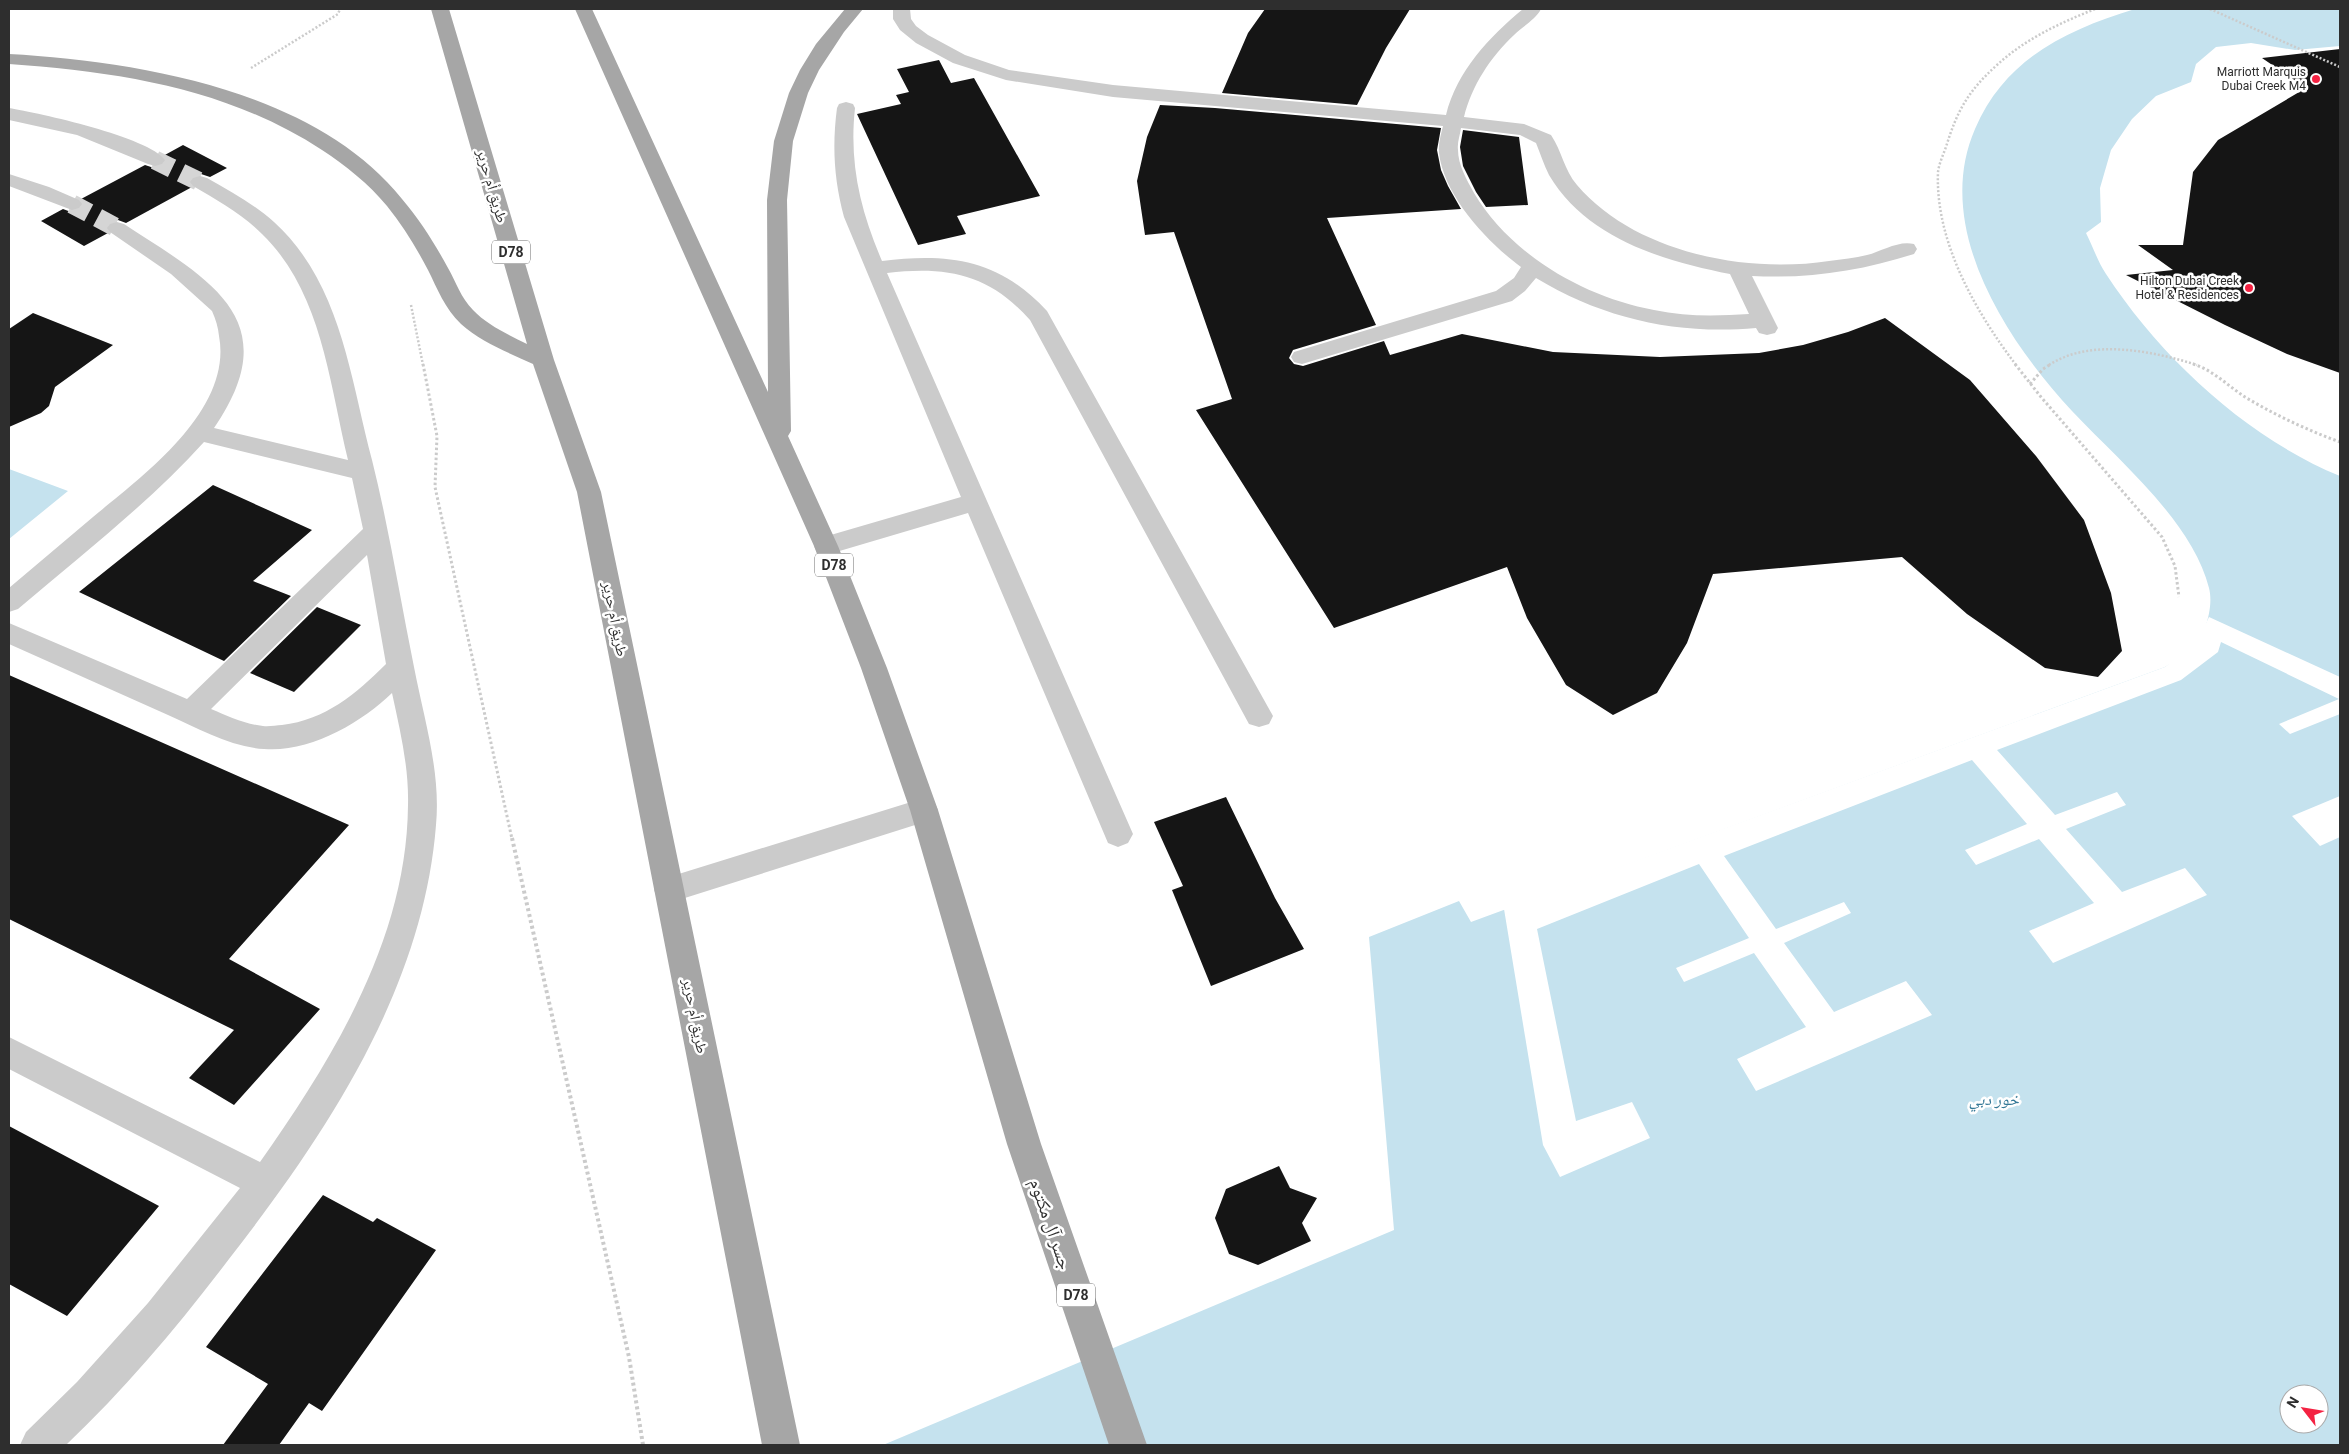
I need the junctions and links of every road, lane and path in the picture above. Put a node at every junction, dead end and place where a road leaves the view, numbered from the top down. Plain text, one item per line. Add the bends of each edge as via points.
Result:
1 (440, 9) edge
2 (583, 9) edge
3 (854, 9) edge
4 (902, 9) edge
5 (1533, 9) edge
6 (2096, 9) edge
7 (2210, 9) edge
8 (9, 58) edge
9 (2340, 67) edge
10 (846, 108) dead end
11 (9, 114) edge
12 (1453, 121) junction
13 (155, 160) tunnel mouth
14 (9, 180) edge
15 (200, 182) tunnel mouth
16 (72, 204) tunnel mouth
17 (117, 228) tunnel mouth
18 (1907, 249) dead end
19 (1532, 265) junction
20 (875, 268) junction
21 (1738, 269) junction
22 (1302, 357) dead end
23 (543, 360) junction
24 (2030, 384) junction
25 (200, 433) junction
26 (779, 440) junction
27 (2340, 442) edge
28 (362, 472) junction
29 (975, 502) junction
30 (376, 531) junction
31 (826, 546) junction
32 (2179, 597) dead end
33 (9, 602) edge
34 (9, 633) edge
35 (400, 668) junction
36 (190, 712) junction
37 (1259, 716) dead end
38 (924, 810) junction
39 (1118, 834) dead end
40 (670, 890) junction
41 (9, 1052) edge
42 (266, 1183) junction
43 (629, 1357) dead end
44 (39, 1445) edge
45 (643, 1445) edge
46 (781, 1445) edge
47 (1128, 1445) edge

1 - 23 main road, طريق أم حرير / D78
2 - 26 main road, D78
3 - 26 main road via 824,46 805,79 790,115 780,152 776,192
4 - 12 lane via 902,19 909,30 922,39 959,59 1006,76 1113,91
5 - 12 lane via 1504,33 1480,61 1461,93
6 - 24 path via 2051,27 2007,55 1982,78 1963,102 1940,151 1937,197 1952,258 1973,301
7 - 9 path
8 - 23 main road via 95,66 156,77 212,92 309,133 350,160 385,192 414,228 450,295 469,319 498,339
10 - 20 lane via 842,138 848,201
11 - 13 lane via 94,133
12 - 19 lane via 1448,149 1465,196 1481,219
12 - 21 lane via 1535,134 1544,139 1554,166 1566,185 1607,222 1667,252
14 - 16 lane
15 - 28 lane via 241,206 276,235 303,268 323,308
17 - 25 lane via 206,291 226,318 234,352 224,391
18 - 21 lane via 1867,262 1829,269
19 - 21 lane via 1565,286 1640,314 1682,322 1765,324
19 - 22 lane via 1518,287 1504,296
20 - 29 lane
20 - 37 lane via 933,263 960,267 1001,281 1026,299 1039,316
23 - 40 main road, طريق أم حرير / D78 via 589,492
24 - 27 path via 2052,362 2068,355 2087,350 2132,350 2204,368 2261,406
24 - 32 path via 2162,537 2177,571
25 - 28 lane
25 - 33 lane via 172,464
26 - 31 main road, D78
28 - 30 lane
29 - 31 lane
29 - 39 lane
30 - 35 lane
30 - 36 lane
31 - 38 main road, D78 via 874,668
34 - 36 lane
35 - 36 lane via 369,698 337,720 300,734 264,738 234,731
35 - 42 lane via 421,767 422,824 413,887 394,954 363,1028 320,1104
38 - 40 lane
38 - 47 main road, جسر آل مكتوم / D78 via 1024,1144
40 - 46 main road, طريق أم حرير / D78
41 - 42 lane
42 - 44 lane via 178,1298 70,1417
43 - 45 path

